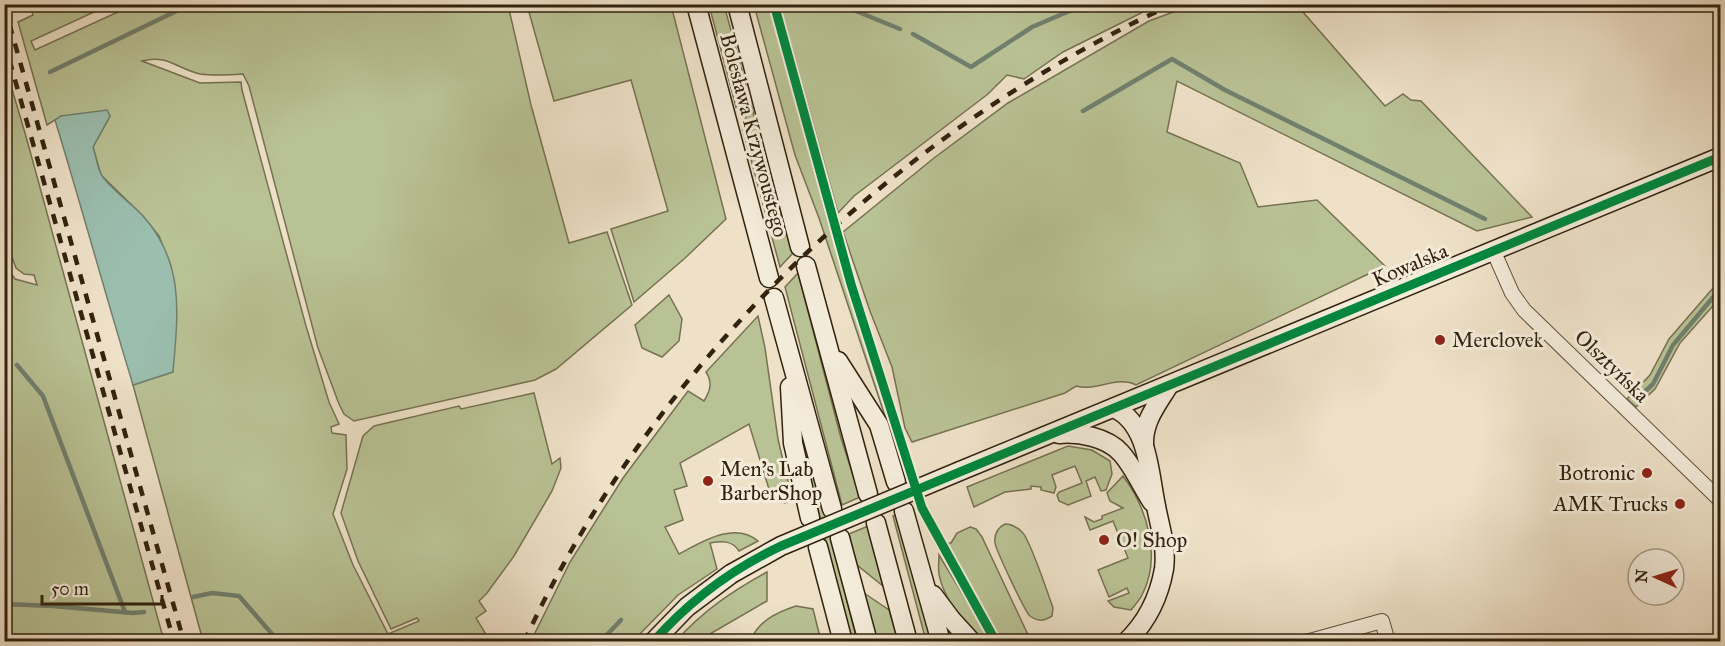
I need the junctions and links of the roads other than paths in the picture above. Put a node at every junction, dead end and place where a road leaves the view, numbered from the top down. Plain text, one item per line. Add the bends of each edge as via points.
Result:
1 (696, 4) edge
2 (737, 4) edge
3 (1720, 157) edge
4 (800, 247) dead end
5 (1493, 250) junction
6 (806, 266) dead end
7 (769, 278) dead end
8 (774, 297) dead end
9 (829, 347) junction
10 (788, 355) junction
11 (1169, 385) junction
12 (1114, 408) junction
13 (1048, 435) junction
14 (1144, 450) junction
15 (896, 482) dead end
16 (868, 494) dead end
17 (1720, 500) edge
18 (1156, 507) junction
19 (832, 509) dead end
20 (904, 511) dead end
21 (810, 518) dead end
22 (876, 523) dead end
23 (840, 538) dead end
24 (818, 547) dead end
25 (926, 584) junction
26 (653, 642) edge
27 (843, 642) edge
28 (868, 642) edge
29 (908, 642) edge
30 (941, 642) edge
31 (972, 642) edge
32 (1126, 642) edge
33 (1305, 642) edge
34 (1388, 642) edge

1 - 7 main road, Bolesława Krzywoustego
2 - 4 main road, Bolesława Krzywoustego
3 - 5 main road, Kowalska
5 - 11 main road, Kowalska
5 - 17 street, Olsztyńska via 1524,310
6 - 9 main road
8 - 10 main road
9 - 15 main road via 879,425
9 - 16 main road
10 - 19 main road
10 - 21 main road via 793,443
11 - 12 main road, Kowalska
11 - 14 main road via 1147,422
12 - 13 main road, Kowalska
12 - 14 main road via 1134,425
13 - 18 main road via 1083,434 1121,452
13 - 26 main road, Kowalska, bridge via 782,546 731,574 687,607
14 - 18 main road
18 - 32 main road via 1164,545 1163,573 1151,609
20 - 25 main road
22 - 29 main road
23 - 28 main road
24 - 27 main road
25 - 30 main road
25 - 31 main road
33 - 34 street via 1382,621

